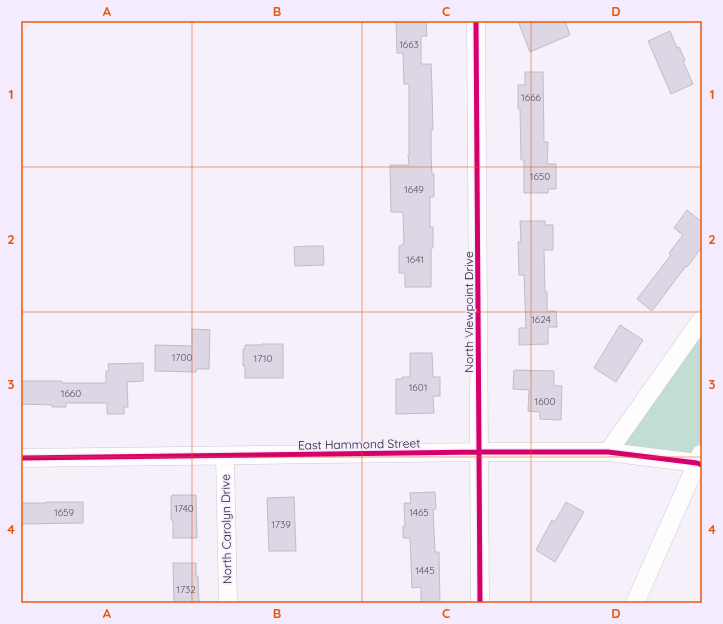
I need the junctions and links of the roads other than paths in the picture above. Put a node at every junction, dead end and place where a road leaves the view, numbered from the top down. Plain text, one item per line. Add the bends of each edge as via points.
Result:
1 (476, 21) edge
2 (702, 319) edge
3 (478, 452) junction
4 (608, 452) junction
5 (225, 456) junction
6 (21, 458) edge
7 (700, 460) edge
8 (228, 603) edge
9 (480, 603) edge
10 (635, 603) edge

1 - 3 street, North Viewpoint Drive
2 - 4 street
3 - 4 street, East Hammond Street
3 - 5 street, East Hammond Street
3 - 9 street, North Viewpoint Drive
4 - 7 street, East Hammond Street
5 - 6 street, East Hammond Street
5 - 8 street, North Carolyn Drive
7 - 10 street

